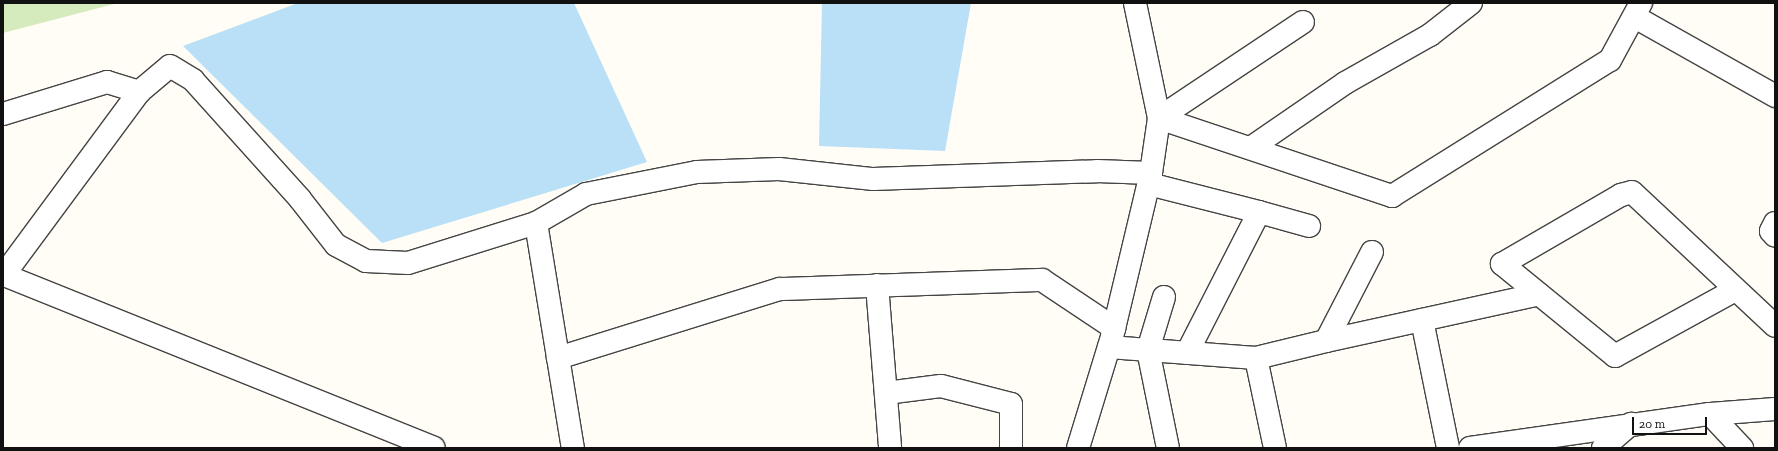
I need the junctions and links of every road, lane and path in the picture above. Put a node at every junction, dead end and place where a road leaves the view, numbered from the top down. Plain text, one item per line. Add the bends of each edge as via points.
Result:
1 (1135, 3) edge
2 (1471, 3) edge
3 (1638, 10) edge
4 (1303, 22) dead end
5 (139, 92) junction
6 (1775, 96) edge
7 (3, 114) edge
8 (1159, 118) junction
9 (1252, 147) junction
10 (1150, 178) junction
11 (1259, 212) junction
12 (536, 223) junction
13 (1775, 224) edge
14 (1309, 226) dead end
15 (1775, 236) edge
16 (1372, 252) dead end
17 (3, 276) edge
18 (877, 285) junction
19 (1735, 290) junction
20 (1539, 294) junction
21 (1164, 297) dead end
22 (1422, 320) junction
23 (1775, 326) edge
24 (1111, 337) junction
25 (1326, 341) junction
26 (1148, 350) junction
27 (1187, 353) junction
28 (558, 358) junction
29 (1256, 358) junction
30 (886, 393) junction
31 (1775, 409) edge
32 (1710, 414) junction
33 (1631, 424) junction
34 (403, 442) edge
35 (434, 448) edge
36 (573, 448) edge
37 (890, 448) edge
38 (1011, 448) edge
39 (1078, 448) edge
40 (1168, 448) edge
41 (1275, 448) edge
42 (1448, 448) edge
43 (1470, 448) edge
44 (1603, 448) edge
45 (1742, 448) edge

1 - 8 street
2 - 9 street via 1430,35 1345,83
3 - 6 street
3 - 9 street via 1610,60 1392,196
4 - 8 street
5 - 7 street via 107,82
5 - 12 street via 170,66 193,80 300,199 336,245 366,261 408,263
5 - 17 street
8 - 9 street
8 - 10 street
10 - 11 street
10 - 12 street via 1097,171 873,179 779,169 697,172 586,194
10 - 24 street
11 - 14 street
11 - 27 street
12 - 28 street
13 - 15 street via 1771,231
16 - 25 street
17 - 34 street
18 - 24 street via 1042,280
18 - 28 street via 780,289
18 - 30 street
19 - 20 street via 1615,356
19 - 20 street via 1632,192 1502,264
19 - 23 street
20 - 22 street
21 - 26 street
22 - 25 street
22 - 42 street
24 - 26 street
24 - 39 street
25 - 29 street
26 - 27 street
26 - 40 street
27 - 29 street
28 - 36 street
29 - 41 street
30 - 37 street
30 - 38 street via 941,386 1011,404
31 - 32 street
32 - 33 street
32 - 45 street
33 - 43 street
33 - 44 street
34 - 35 street

